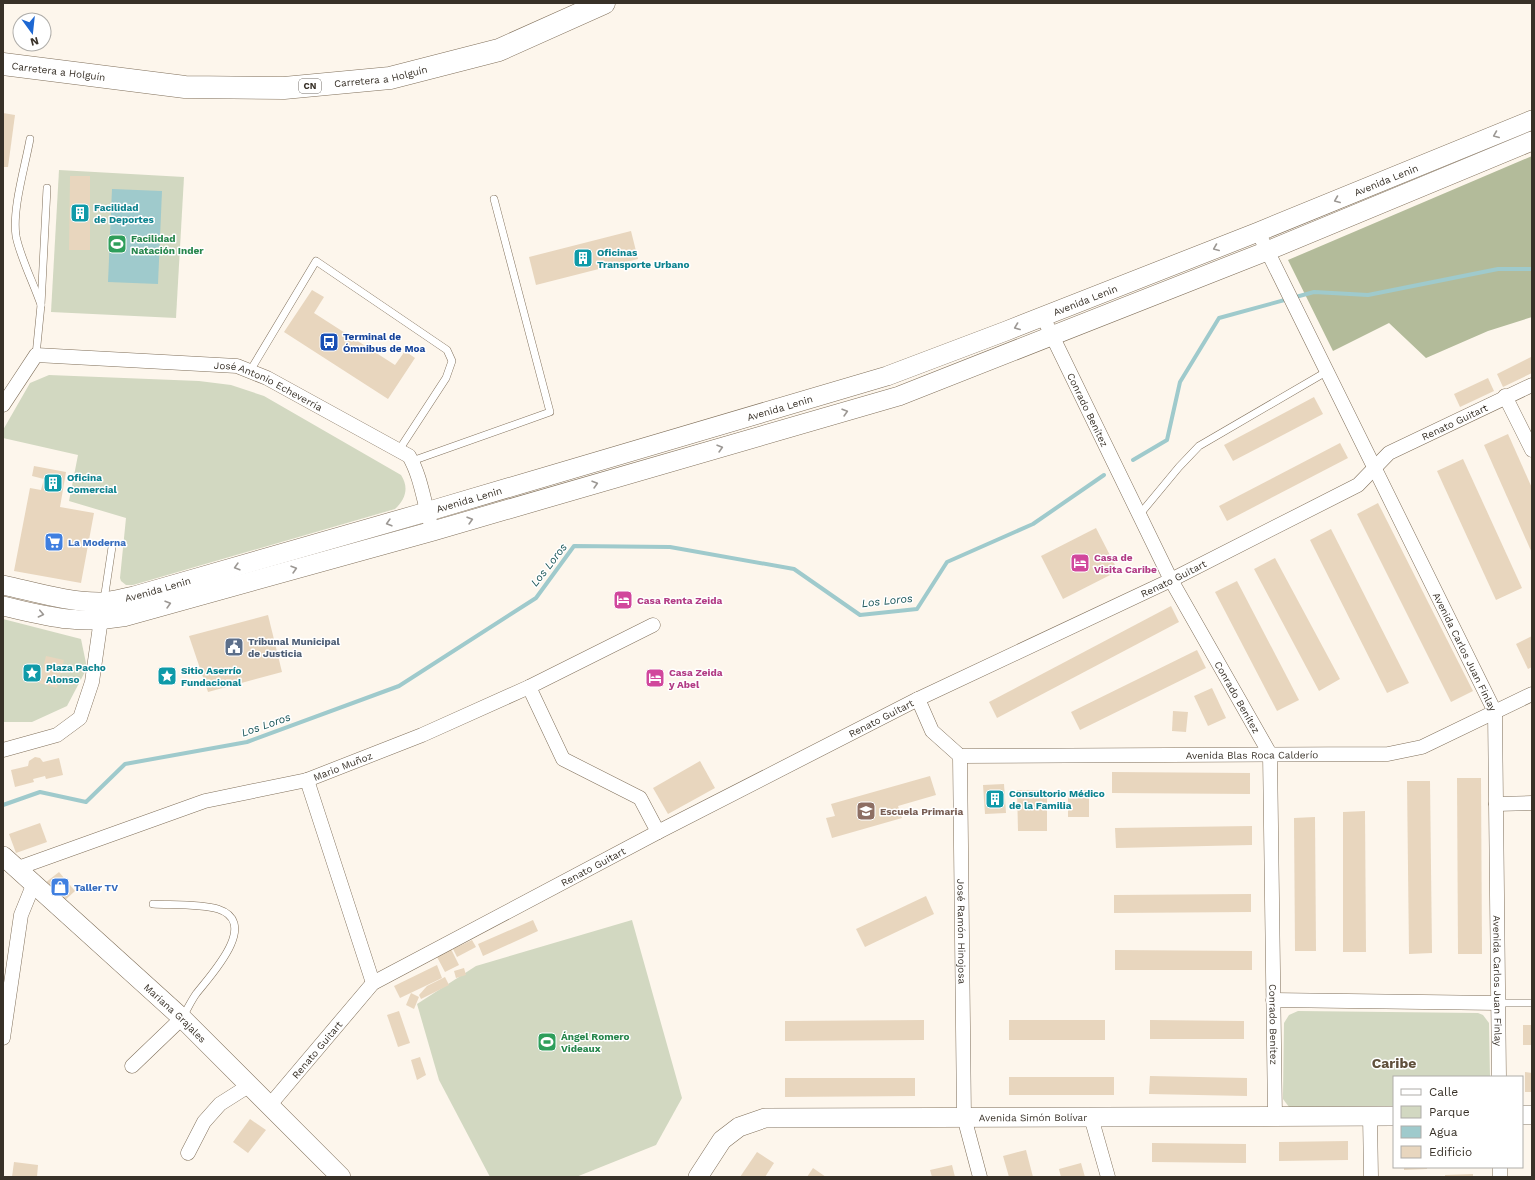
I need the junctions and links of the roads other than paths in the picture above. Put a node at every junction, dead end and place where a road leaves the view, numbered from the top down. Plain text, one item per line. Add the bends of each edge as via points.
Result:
1 (604, 3) edge
2 (3, 64) edge
3 (1532, 120) edge
4 (30, 139) dead end
5 (1532, 141) edge
6 (47, 188) dead end
7 (494, 199) dead end
8 (1258, 232) junction
9 (1267, 251) junction
10 (41, 305) junction
11 (1043, 317) junction
12 (1053, 336) junction
13 (36, 355) junction
14 (250, 371) junction
15 (1326, 372) junction
16 (18, 382) junction
17 (1532, 385) edge
18 (3, 390) edge
19 (1505, 396) junction
20 (3, 405) edge
21 (399, 450) junction
22 (1532, 450) edge
23 (412, 461) junction
24 (1374, 468) junction
25 (426, 512) junction
26 (1140, 514) junction
27 (433, 531) junction
28 (112, 547) dead end
29 (1171, 580) junction
30 (3, 585) edge
31 (104, 602) junction
32 (3, 606) edge
33 (100, 621) junction
34 (653, 625) dead end
35 (529, 686) junction
36 (1532, 694) edge
37 (918, 699) junction
38 (1495, 712) junction
39 (3, 750) edge
40 (1270, 754) junction
41 (960, 756) junction
42 (307, 780) junction
43 (1532, 803) edge
44 (1496, 804) junction
45 (658, 832) junction
46 (3, 856) edge
47 (18, 868) junction
48 (34, 883) junction
49 (153, 904) dead end
50 (373, 983) junction
51 (1273, 1000) junction
52 (1498, 1003) junction
53 (1532, 1003) edge
54 (182, 1018) junction
55 (3, 1038) edge
56 (132, 1066) dead end
57 (1499, 1076) edge
58 (250, 1085) junction
59 (269, 1106) junction
60 (1275, 1116) junction
61 (1370, 1116) junction
62 (1393, 1116) edge
63 (964, 1117) junction
64 (1091, 1117) junction
65 (188, 1153) dead end
66 (341, 1177) edge
67 (698, 1177) edge
68 (980, 1177) edge
69 (1108, 1177) edge
70 (1371, 1177) edge

1 - 2 main road, Carretera a Holguín / CN via 499,50 390,78 284,88 185,87
3 -> 8 main road, Avenida Lenin
4 - 10 lane via 16,213 16,226 22,254
5 - 9 main road, Avenida Lenin
6 - 10 lane
7 - 23 lane via 550,412
8 - 9 street
8 -> 11 main road, Avenida Lenin
9 - 12 main road, Avenida Lenin
9 - 15 street, Avenida Carlos Juan Finlay
10 - 13 lane
11 - 12 street, Conrado Benítez
11 -> 25 main road, Avenida Lenin via 887,376
12 - 26 street, Conrado Benítez
27 -> 12 main road, Avenida Lenin via 899,396
13 - 14 street, José Antonio Echeverría via 237,366
13 - 16 street
14 - 21 street, José Antonio Echeverría
14 - 21 lane via 316,261 447,350 452,360 446,378
15 - 24 street, Avenida Carlos Juan Finlay
15 - 26 lane via 1199,446
16 - 18 street
16 - 20 street
17 - 19 street, Renato Guitart
19 - 22 street
19 - 24 street, Renato Guitart via 1389,453
21 - 23 street, José Antonio Echeverría
23 - 25 street via 416,468
24 - 29 street, Renato Guitart via 1358,485
24 - 38 street, Avenida Carlos Juan Finlay
25 - 27 street
25 -> 31 main road, Avenida Lenin via 134,596
26 - 29 street, Conrado Benítez
33 -> 27 main road, Avenida Lenin via 123,617
28 - 31 lane
29 - 37 street, Renato Guitart
29 - 40 street, Conrado Benítez
30 - 31 main road, Avenida Lenin via 40,594
31 - 33 street
32 -> 33 main road, Avenida Lenin via 61,619
33 - 39 street via 92,682 80,718 57,735
34 - 35 street, Mario Muñoz
35 - 42 street, Mario Muñoz via 422,735
35 - 45 street via 563,759 640,798
36 - 38 street, Avenida Blas Roca Calderío
37 - 41 street via 932,731
37 - 45 street, Renato Guitart
38 - 40 street, Avenida Blas Roca Calderío via 1422,747 1388,754
38 - 44 street, Avenida Carlos Juan Finlay
40 - 41 street, Avenida Blas Roca Calderío
40 - 51 street, Conrado Benítez
41 - 63 street, José Ramón Hinojosa
42 - 47 street, Mario Muñoz via 205,801
42 - 50 street
43 - 44 street
44 - 52 street, Avenida Carlos Juan Finlay
45 - 50 street, Renato Guitart
46 - 47 main road, Mariana Grajales
47 - 48 main road, Mariana Grajales
48 - 54 main road, Mariana Grajales
48 - 55 street via 20,915
49 - 54 lane via 219,909 229,916 234,927 232,944 225,959 196,995
50 - 59 street, Renato Guitart
51 - 52 street
51 - 60 street, Conrado Benítez
52 - 53 lane
52 - 57 street, Avenida Carlos Juan Finlay
54 - 56 street
54 - 58 main road, Mariana Grajales
58 - 59 main road, Mariana Grajales
58 - 65 street via 220,1104 204,1122
59 - 66 main road, Mariana Grajales
60 - 61 main road, Avenida Simón Bolívar
60 - 64 main road, Avenida Simón Bolívar
61 - 62 main road, Avenida Simón Bolívar
61 - 70 street
63 - 64 main road, Avenida Simón Bolívar
63 - 67 main road, Avenida Simón Bolívar via 765,1118 739,1127 722,1140
63 - 68 street, José Ramón Hinojosa
64 - 69 street

